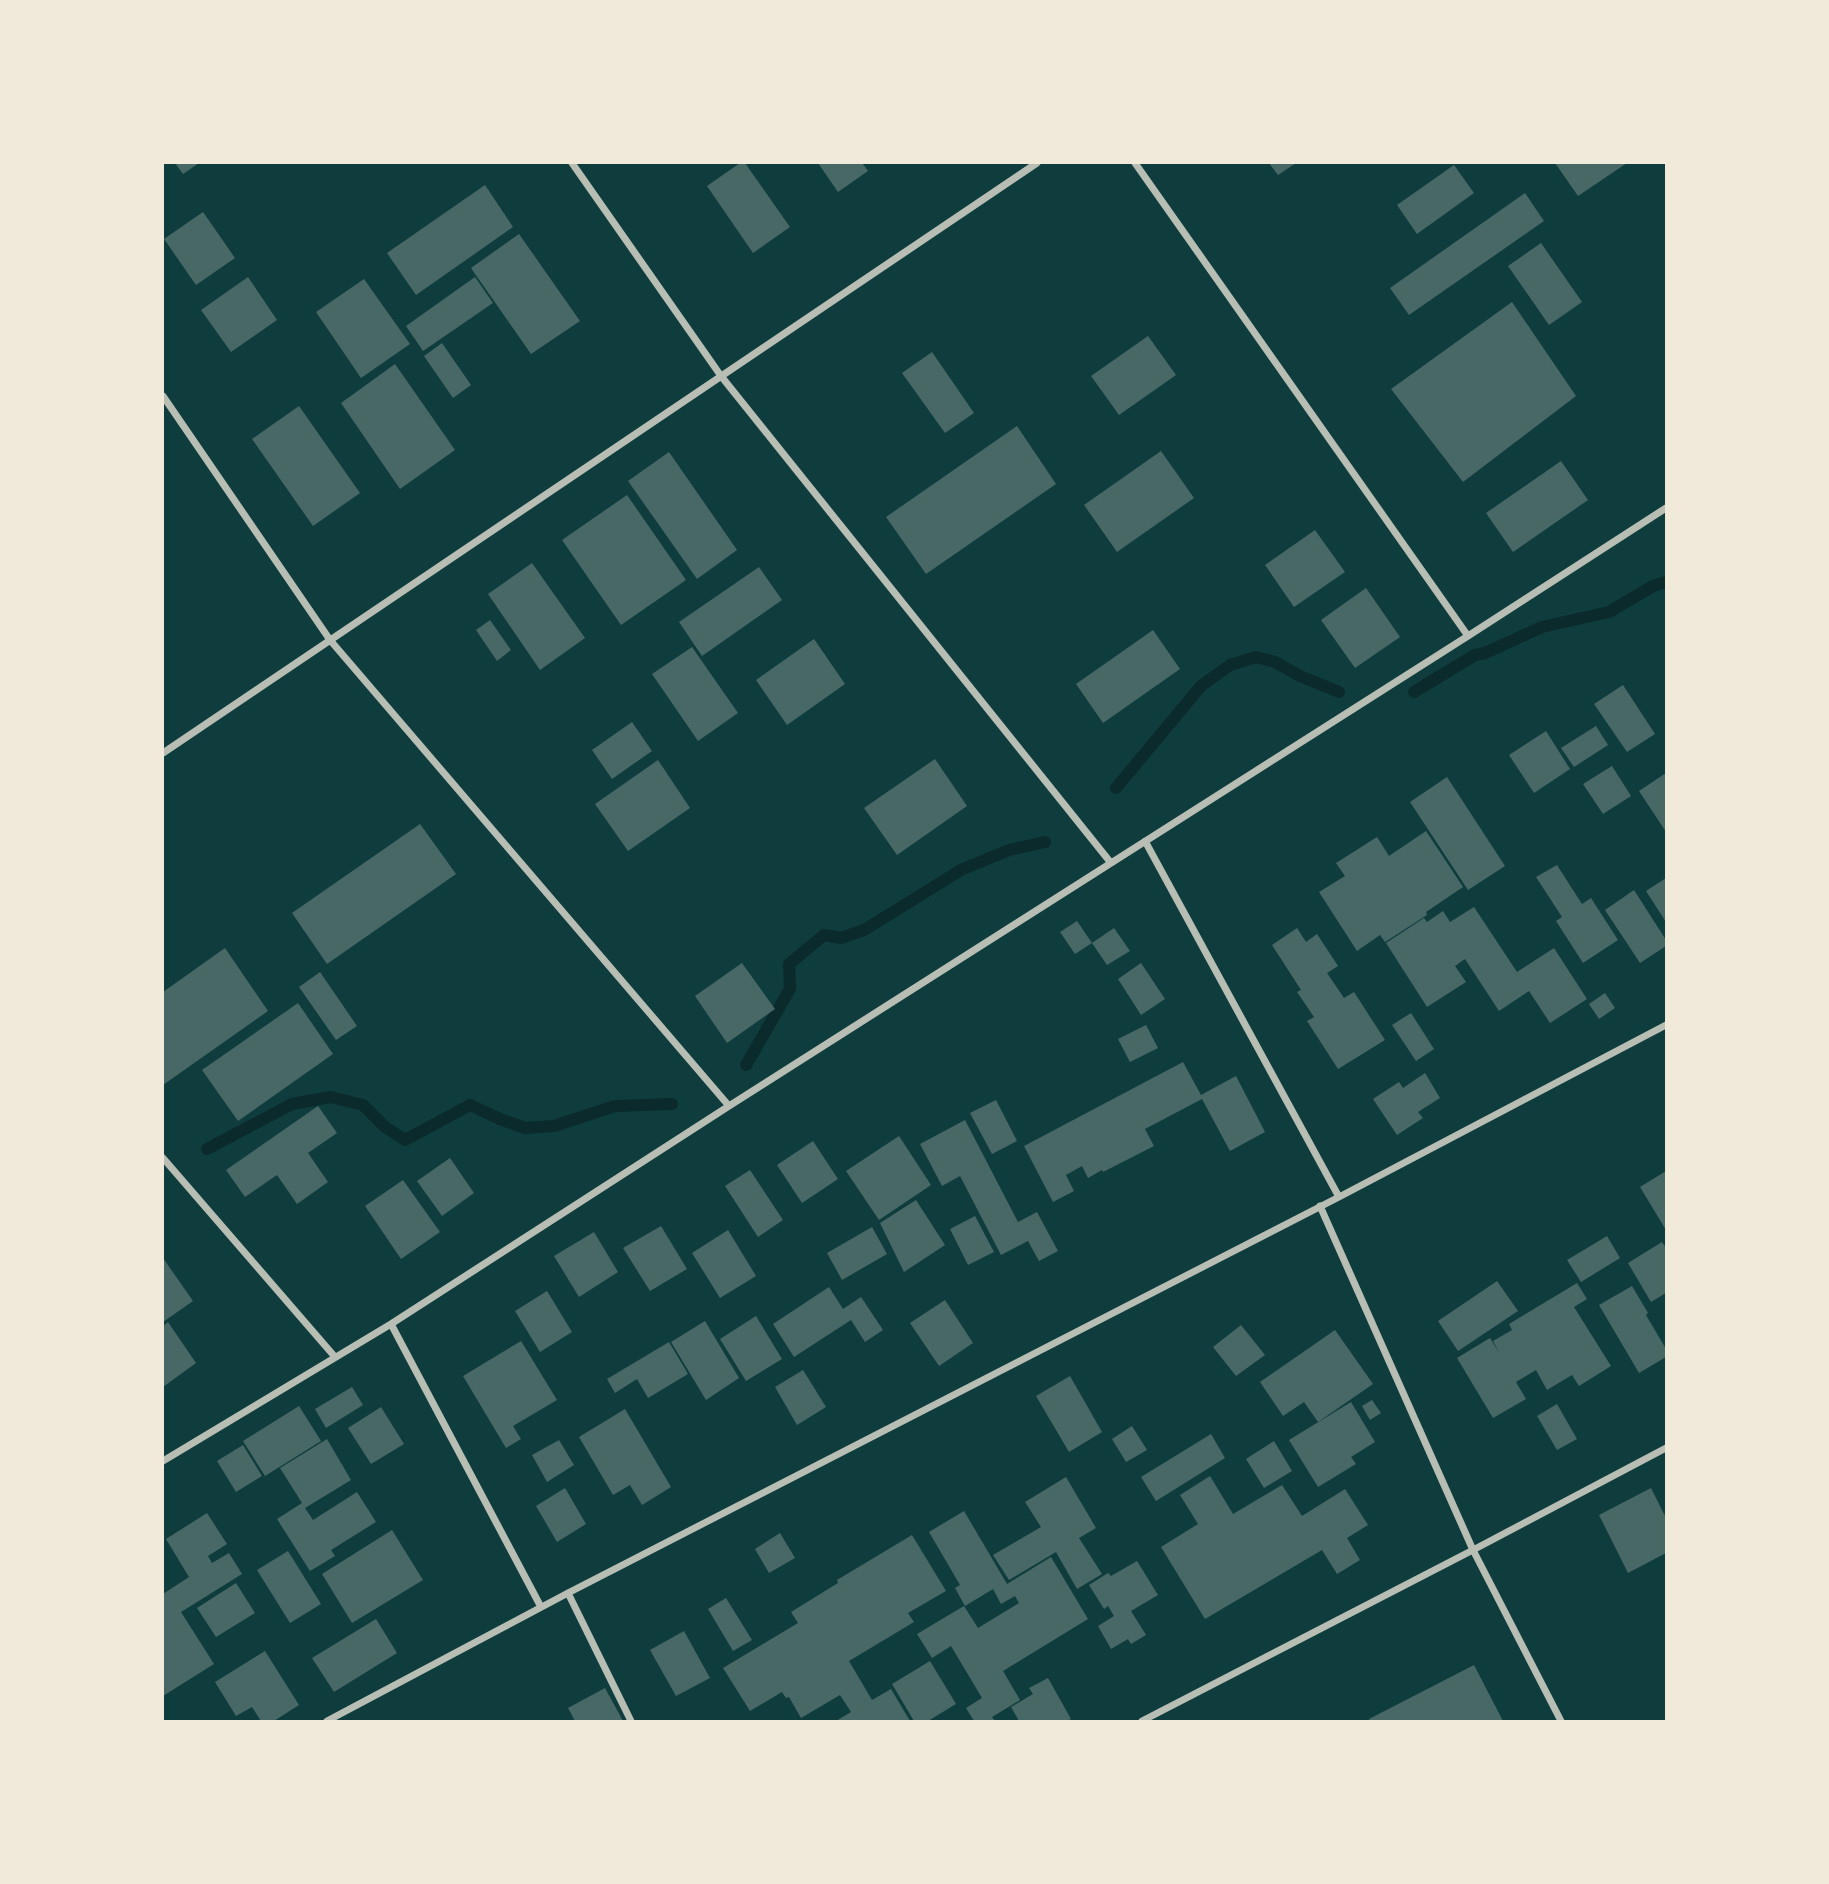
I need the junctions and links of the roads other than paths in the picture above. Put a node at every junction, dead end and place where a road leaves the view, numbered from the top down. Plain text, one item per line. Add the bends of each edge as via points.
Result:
1 (572, 163) edge
2 (1037, 163) edge
3 (1135, 163) edge
4 (722, 376) junction
5 (163, 397) edge
6 (1666, 508) edge
7 (1468, 636) junction
8 (330, 640) junction
9 (163, 753) edge
10 (1145, 841) junction
11 (1111, 863) junction
12 (1666, 1025) edge
13 (729, 1106) junction
14 (163, 1158) edge
15 (1339, 1197) junction
16 (1320, 1206) junction
17 (391, 1324) junction
18 (335, 1357) junction
19 (1666, 1448) edge
20 (163, 1461) edge
21 (1474, 1550) junction
22 (568, 1593) junction
23 (541, 1607) junction
24 (327, 1721) edge
25 (631, 1721) edge
26 (1142, 1721) edge
27 (1561, 1721) edge

1 - 4 street
2 - 4 street
3 - 7 street
4 - 8 street
4 - 11 street
5 - 8 street
6 - 7 street
7 - 10 street
8 - 9 street
8 - 13 street
10 - 11 street
10 - 15 street
11 - 13 street
12 - 15 street
13 - 17 street
14 - 18 street
15 - 16 street
16 - 21 street
16 - 22 street
17 - 18 street
17 - 23 street
18 - 20 street
19 - 21 street
21 - 26 street
21 - 27 street
22 - 23 street
22 - 25 street
23 - 24 street

